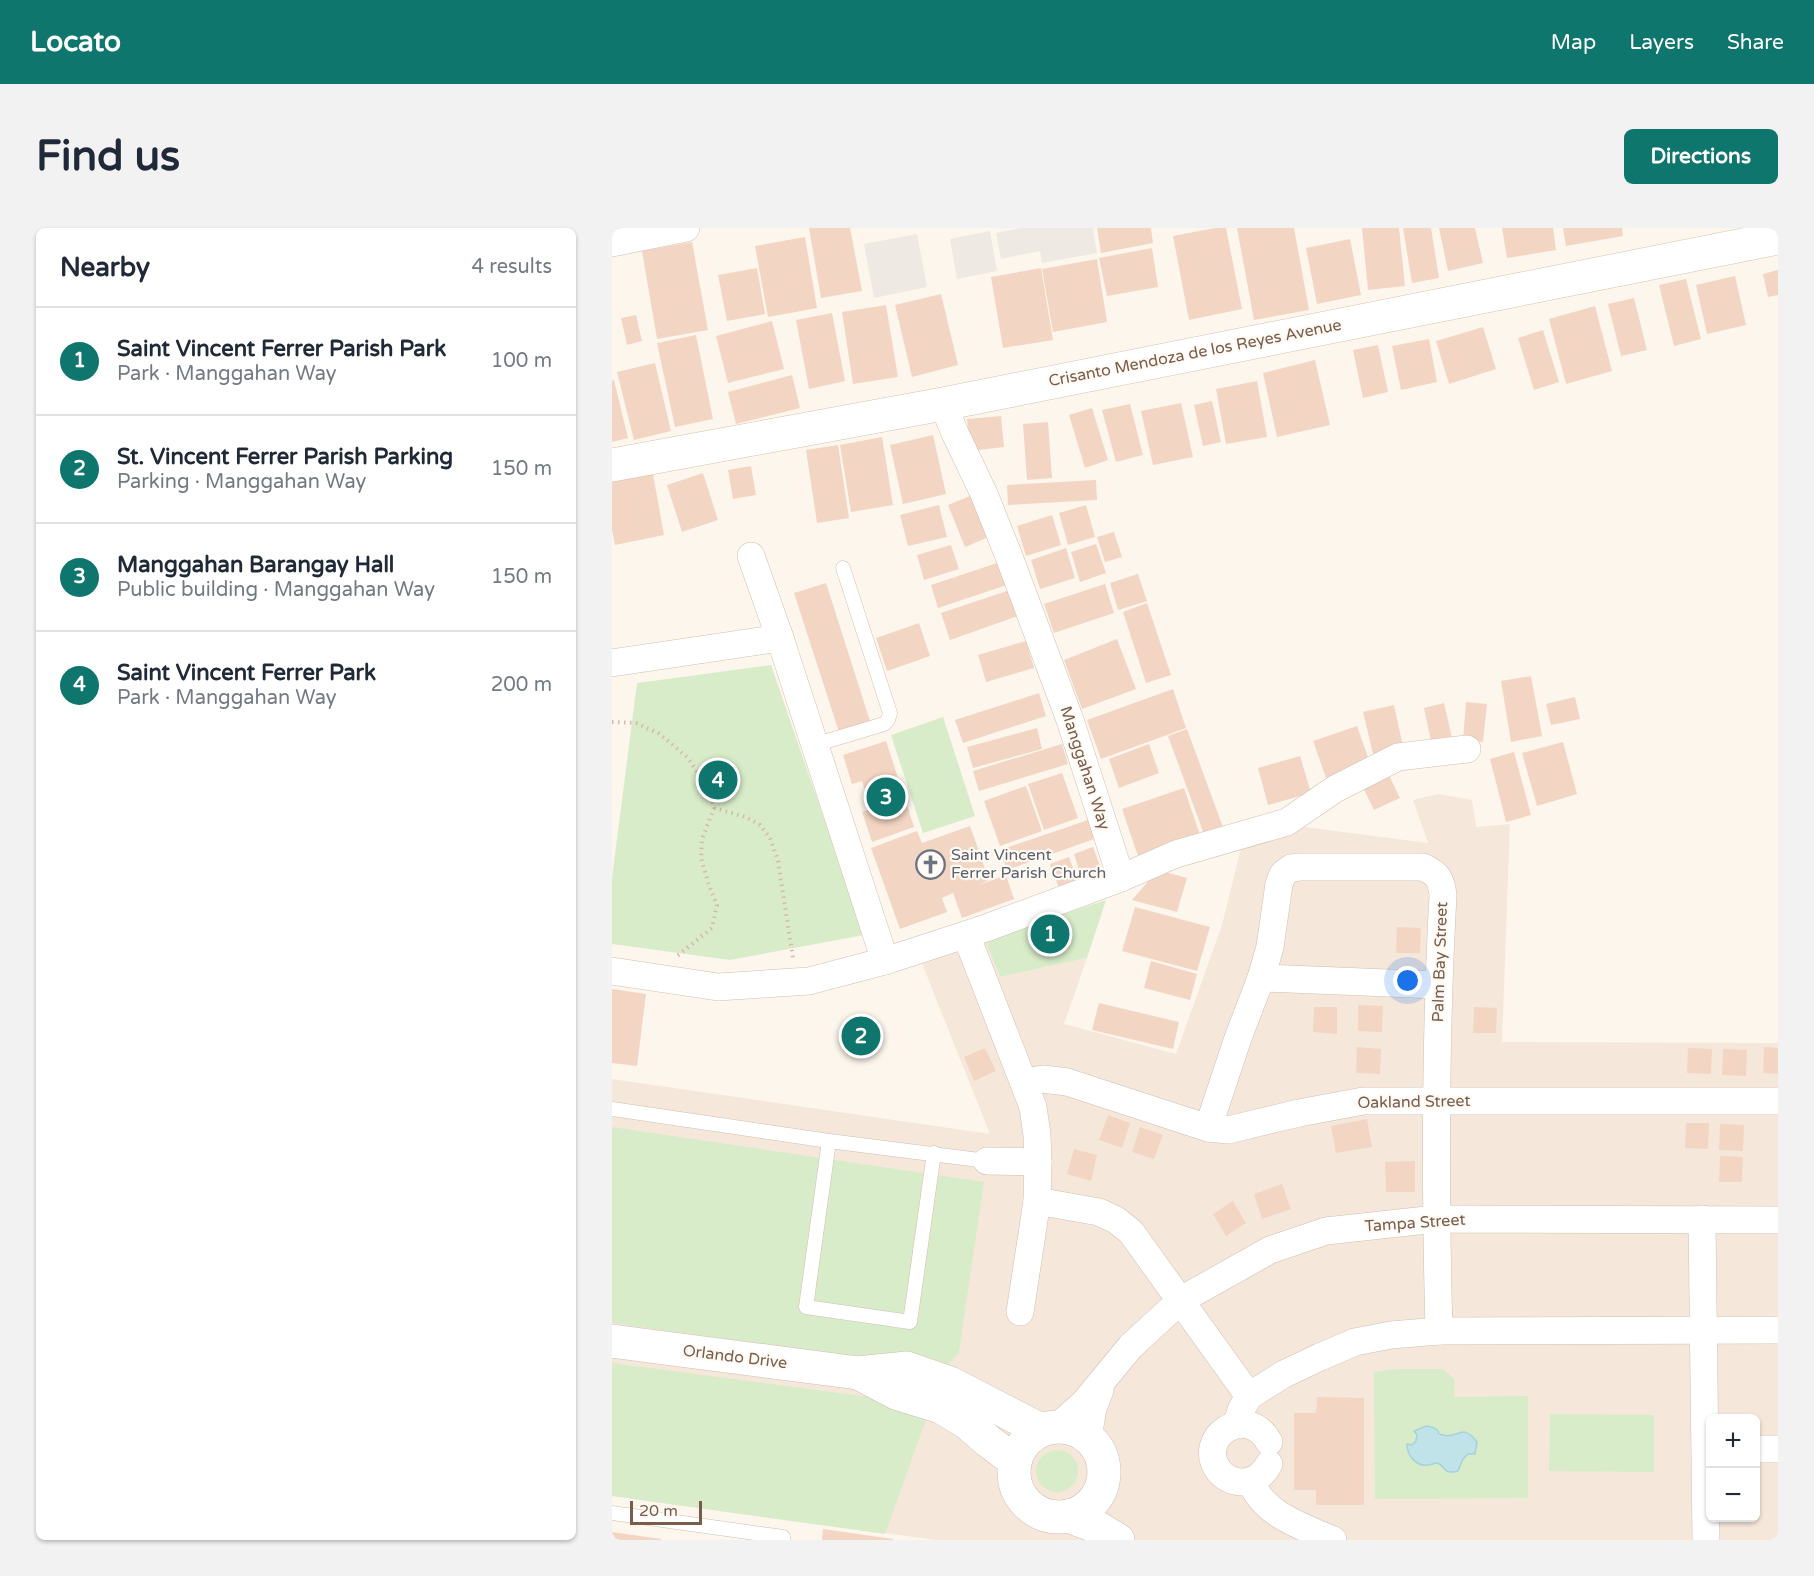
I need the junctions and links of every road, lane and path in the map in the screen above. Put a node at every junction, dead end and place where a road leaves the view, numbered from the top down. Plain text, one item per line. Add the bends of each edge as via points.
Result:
1 (686, 228) edge
2 (1778, 238) edge
3 (612, 243) edge
4 (943, 404) junction
5 (612, 465) edge
6 (751, 556) dead end
7 (843, 568) dead end
8 (780, 638) junction
9 (612, 663) edge
10 (612, 722) edge
11 (814, 745) junction
12 (1467, 749) dead end
13 (714, 807) junction
14 (1121, 878) junction
15 (970, 945) dead end
16 (885, 961) junction
17 (612, 971) edge
18 (651, 977) junction
19 (1261, 978) junction
20 (794, 982) junction
21 (1438, 985) junction
22 (1024, 1082) junction
23 (1436, 1101) junction
24 (1778, 1101) edge
25 (612, 1109) edge
26 (1209, 1128) junction
27 (829, 1141) junction
28 (933, 1154) junction
29 (987, 1161) joint
30 (1038, 1162) junction
31 (1037, 1201) junction
32 (1436, 1219) junction
33 (1702, 1220) junction
34 (1778, 1220) edge
35 (1181, 1300) junction
36 (1020, 1312) dead end
37 (1703, 1330) junction
38 (1778, 1330) edge
39 (1439, 1331) junction
40 (612, 1341) edge
41 (858, 1373) junction
42 (1103, 1381) junction
43 (1249, 1396) junction
44 (1707, 1414) edge
45 (1237, 1424) junction
46 (1049, 1429) junction
47 (1088, 1438) junction
48 (1760, 1449) edge
49 (1778, 1449) edge
50 (1015, 1461) junction
51 (1263, 1462) junction
52 (1708, 1468) edge
53 (1096, 1497) junction
54 (612, 1513) edge
55 (1068, 1516) junction
56 (1118, 1539) edge
57 (783, 1540) edge
58 (1333, 1540) edge
59 (1706, 1540) edge

1 - 3 street
2 - 4 main road, Crisanto Mendoza de los Reyes Avenue
4 - 5 main road, Crisanto Mendoza de los Reyes Avenue
4 - 14 street, Manggahan Way via 1012,565 1070,720
6 - 8 street
7 - 11 lane via 890,713 884,724
8 - 9 street
8 - 11 street
10 - 13 path via 636,723 672,744 688,758 710,790
11 - 16 street
12 - 14 street via 1398,757 1335,789 1287,822 1176,854
13 - 18 path via 702,839 701,858 717,904 712,928
13 - 20 path via 746,817 760,825 770,838 780,870
14 - 16 street
15 - 22 street
16 - 20 street
17 - 18 street
18 - 20 street via 718,987
19 - 21 street
19 - 21 street, Palm Bay Street via 1270,947 1279,884 1291,868 1424,867 1434,872 1443,895
19 - 26 street, Palm Bay Street
21 - 23 street, Palm Bay Street
22 - 26 street, Oakland Street via 1067,1082
22 - 30 street via 1033,1107
23 - 24 street, Oakland Street
23 - 26 street, Oakland Street via 1363,1101 1228,1130
23 - 32 street, Palm Bay Street
25 - 27 lane
27 - 28 lane
27 - 28 lane via 806,1307 910,1322
28 - 29 lane
29 - 30 street
30 - 31 street
31 - 35 street via 1099,1212 1116,1220 1131,1232
31 - 36 street
32 - 33 street, Tampa Street
32 - 35 street, Tampa Street via 1326,1231 1270,1250
32 - 39 street, Palm Bay Street
33 - 34 street, Tampa Street
33 - 37 street
35 - 42 street, Tampa Street via 1131,1346
35 - 43 street
37 - 38 street
37 - 39 street
37 - 44 street
39 - 43 street via 1355,1342 1284,1374
40 - 41 main road, Orlando Drive
41 - 46 main road, Orlando Drive via 907,1368 950,1383
41 - 50 main road, Orlando Drive via 896,1393 941,1407
42 - 46 street, Tampa Street via 1084,1403
42 - 47 street, Tampa Street
43 - 45 street
45 - 51 street via 1261,1431
45 - 51 street via 1219,1434 1213,1447 1220,1472 1238,1482
46 - 47 main road via 1068,1427
46 - 50 main road via 1029,1437
47 - 53 main road via 1097,1447 1104,1472
48 - 49 street
50 - 55 main road via 1014,1476 1026,1503 1053,1517
51 - 58 street via 1254,1490 1269,1508
52 - 59 street
53 - 55 main road via 1079,1513
53 - 56 main road via 1103,1519
54 - 57 lane
55 - 56 main road

